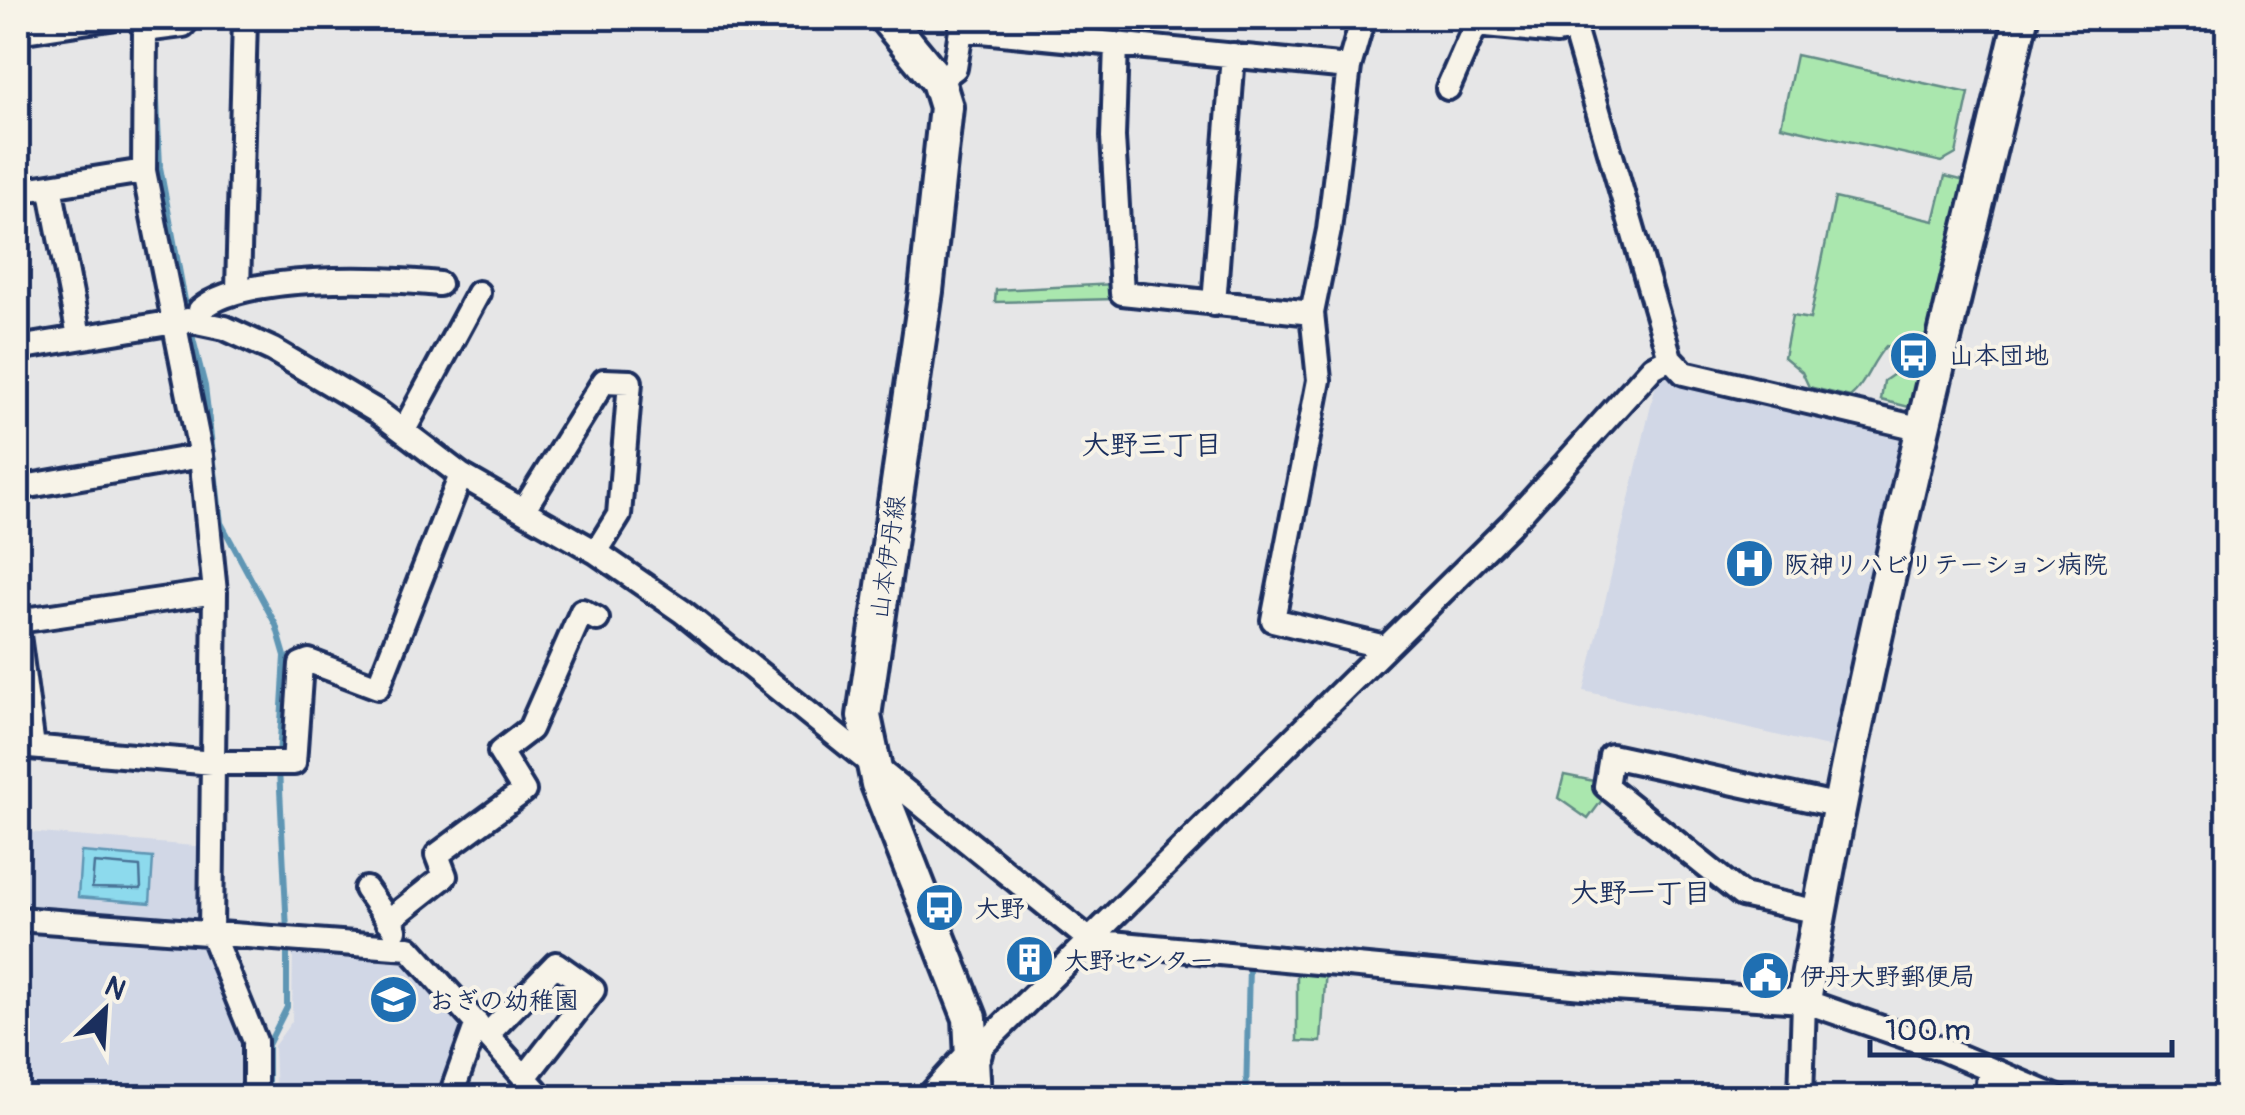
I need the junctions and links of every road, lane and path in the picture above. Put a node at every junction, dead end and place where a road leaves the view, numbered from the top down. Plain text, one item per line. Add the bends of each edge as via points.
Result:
1 (110, 18) edge
2 (188, 18) edge
3 (245, 18) edge
4 (886, 18) edge
5 (1363, 18) edge
6 (2021, 18) edge
7 (962, 23) edge
8 (1572, 23) edge
9 (142, 24) edge
10 (18, 32) edge
11 (1116, 44) junction
12 (1233, 55) junction
13 (1349, 66) junction
14 (938, 81) junction
15 (1448, 88) dead end
16 (144, 171) junction
17 (50, 186) junction
18 (18, 191) edge
19 (439, 284) dead end
20 (238, 290) junction
21 (478, 294) dead end
22 (1214, 304) junction
23 (1312, 312) junction
24 (188, 321) junction
25 (79, 336) junction
26 (18, 348) edge
27 (1670, 358) junction
28 (1923, 429) junction
29 (404, 430) junction
30 (201, 456) junction
31 (462, 475) junction
32 (18, 488) edge
33 (524, 509) junction
34 (596, 552) junction
35 (215, 592) junction
36 (598, 618) dead end
37 (18, 621) edge
38 (18, 635) edge
39 (1385, 647) junction
40 (25, 747) edge
41 (213, 763) junction
42 (871, 764) junction
43 (1840, 806) junction
44 (366, 889) dead end
45 (1819, 912) junction
46 (18, 919) edge
47 (388, 921) junction
48 (211, 932) junction
49 (1091, 941) junction
50 (410, 948) junction
51 (1804, 1001) junction
52 (483, 1028) junction
53 (975, 1053) junction
54 (1989, 1071) junction
55 (526, 1076) junction
56 (255, 1098) edge
57 (450, 1098) edge
58 (544, 1098) edge
59 (934, 1098) edge
60 (974, 1098) edge
61 (1801, 1098) edge
62 (1987, 1098) edge
63 (2058, 1098) edge

1 - 10 street
2 - 9 street via 182,25
3 - 20 street
4 - 14 main road
5 - 13 street
6 - 28 main road
7 - 11 street
7 - 14 street via 955,68
8 - 15 street via 1558,32 1476,24
8 - 27 street
9 - 16 street
11 - 12 street
11 - 22 street via 1122,293
12 - 13 street
12 - 22 street
13 - 23 street
14 - 42 main road, 山本伊丹線 via 946,107 926,291 864,716
16 - 17 street
16 - 24 street
17 - 18 street
17 - 25 street
19 - 20 street via 348,280
20 - 24 street via 211,300
21 - 29 street
22 - 23 street
23 - 39 street via 1319,380 1272,620
24 - 25 street
24 - 29 street via 272,350
24 - 30 street
25 - 26 street
27 - 28 street via 1684,373
27 - 39 street via 1653,367 1524,510
28 - 43 main road
29 - 31 street
30 - 32 street
30 - 35 street
31 - 33 street
31 - 41 street via 378,687 309,661 301,664 294,763
33 - 34 street
33 - 34 street via 604,380 630,382 619,515
34 - 42 street via 683,612
35 - 37 street
35 - 41 street
36 - 47 street via 582,612 530,729 500,752 524,791 433,850 445,876
38 - 40 street
39 - 49 street
40 - 41 street
41 - 48 street
42 - 49 street
42 - 53 main road, 山本伊丹線 via 966,1007
43 - 45 main road
43 - 45 street via 1611,756 1606,786 1742,895
44 - 47 street
45 - 51 main road
46 - 48 street
47 - 50 street
48 - 50 street
48 - 56 street via 255,1041
49 - 51 street via 1583,988
49 - 53 street
50 - 52 street
51 - 54 street
51 - 61 street
52 - 55 street
52 - 55 street via 556,964 593,990
52 - 57 street
53 - 59 main road
53 - 60 main road, 山本伊丹線
54 - 62 street
54 - 63 street
55 - 58 street

